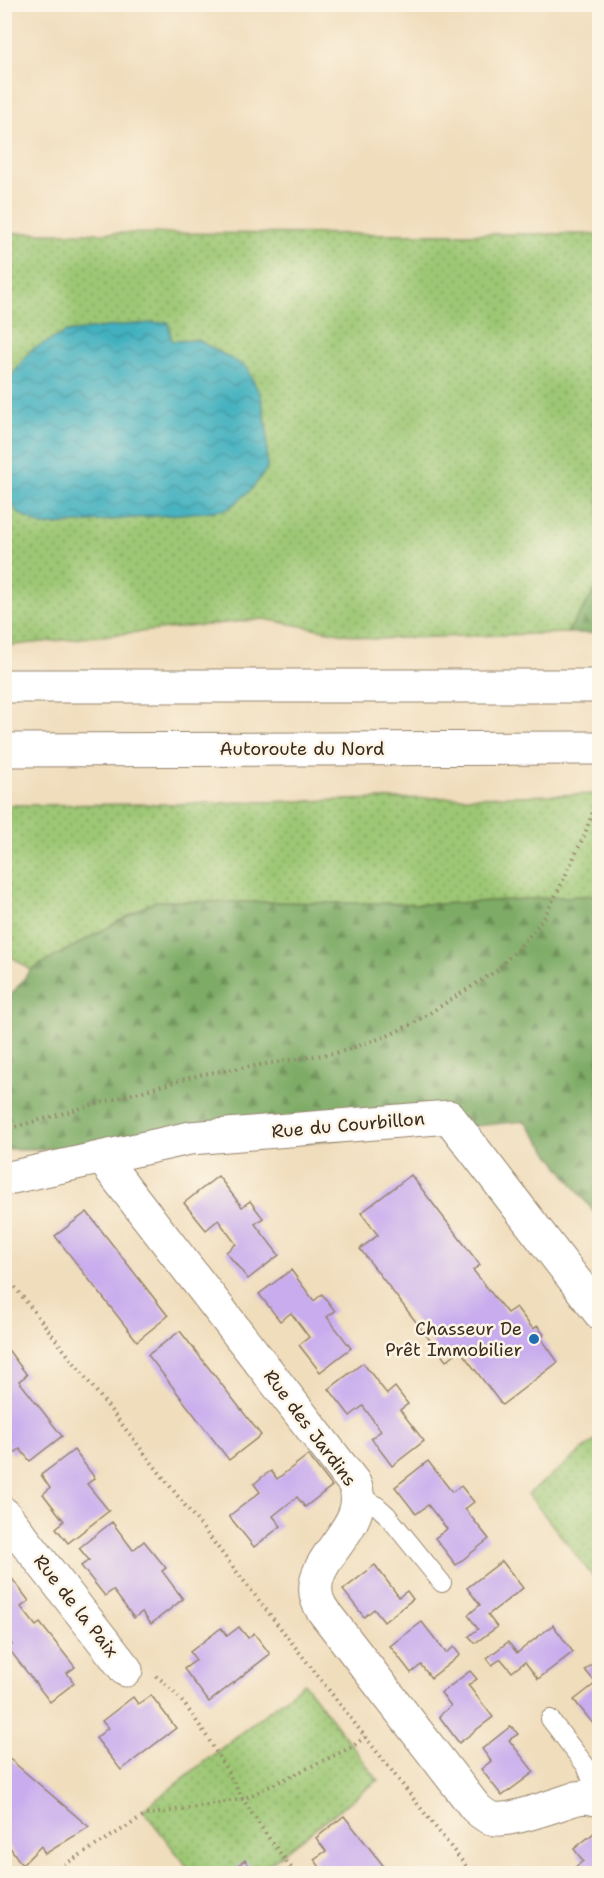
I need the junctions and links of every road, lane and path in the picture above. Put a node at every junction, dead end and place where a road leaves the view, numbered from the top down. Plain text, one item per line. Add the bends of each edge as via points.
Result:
1 (4, 686) edge
2 (600, 686) edge
3 (600, 748) edge
4 (4, 750) edge
5 (600, 793) edge
6 (4, 1130) edge
7 (102, 1158) junction
8 (4, 1179) edge
9 (4, 1273) edge
10 (600, 1313) edge
11 (359, 1496) junction
12 (4, 1514) edge
13 (442, 1583) dead end
14 (126, 1670) joint
15 (550, 1719) dead end
16 (365, 1737) junction
17 (243, 1799) junction
18 (597, 1799) edge
19 (4, 1863) edge
20 (17, 1874) edge
21 (49, 1874) edge
22 (292, 1874) edge
23 (472, 1874) edge

1 - 2 main road
3 - 4 main road, Autoroute du Nord
5 - 6 path via 560,889 527,939 478,983 405,1028 340,1052 203,1074
7 - 8 main road, Rue du Courbillon
7 - 10 main road, Rue du Courbillon via 190,1138 449,1117
7 - 11 main road, Rue des Jardins via 349,1475
9 - 16 path
11 - 13 lane via 387,1515
11 - 18 main road, Rue des Jardins via 353,1518 319,1574 316,1600 475,1807 490,1818 503,1819 577,1798
12 - 14 main road, Rue de la Paix
14 - 17 path via 152,1673 162,1680 215,1749
15 - 18 lane via 586,1766
16 - 17 path via 352,1747
16 - 23 path
17 - 21 path via 146,1815
17 - 22 path
19 - 20 path

